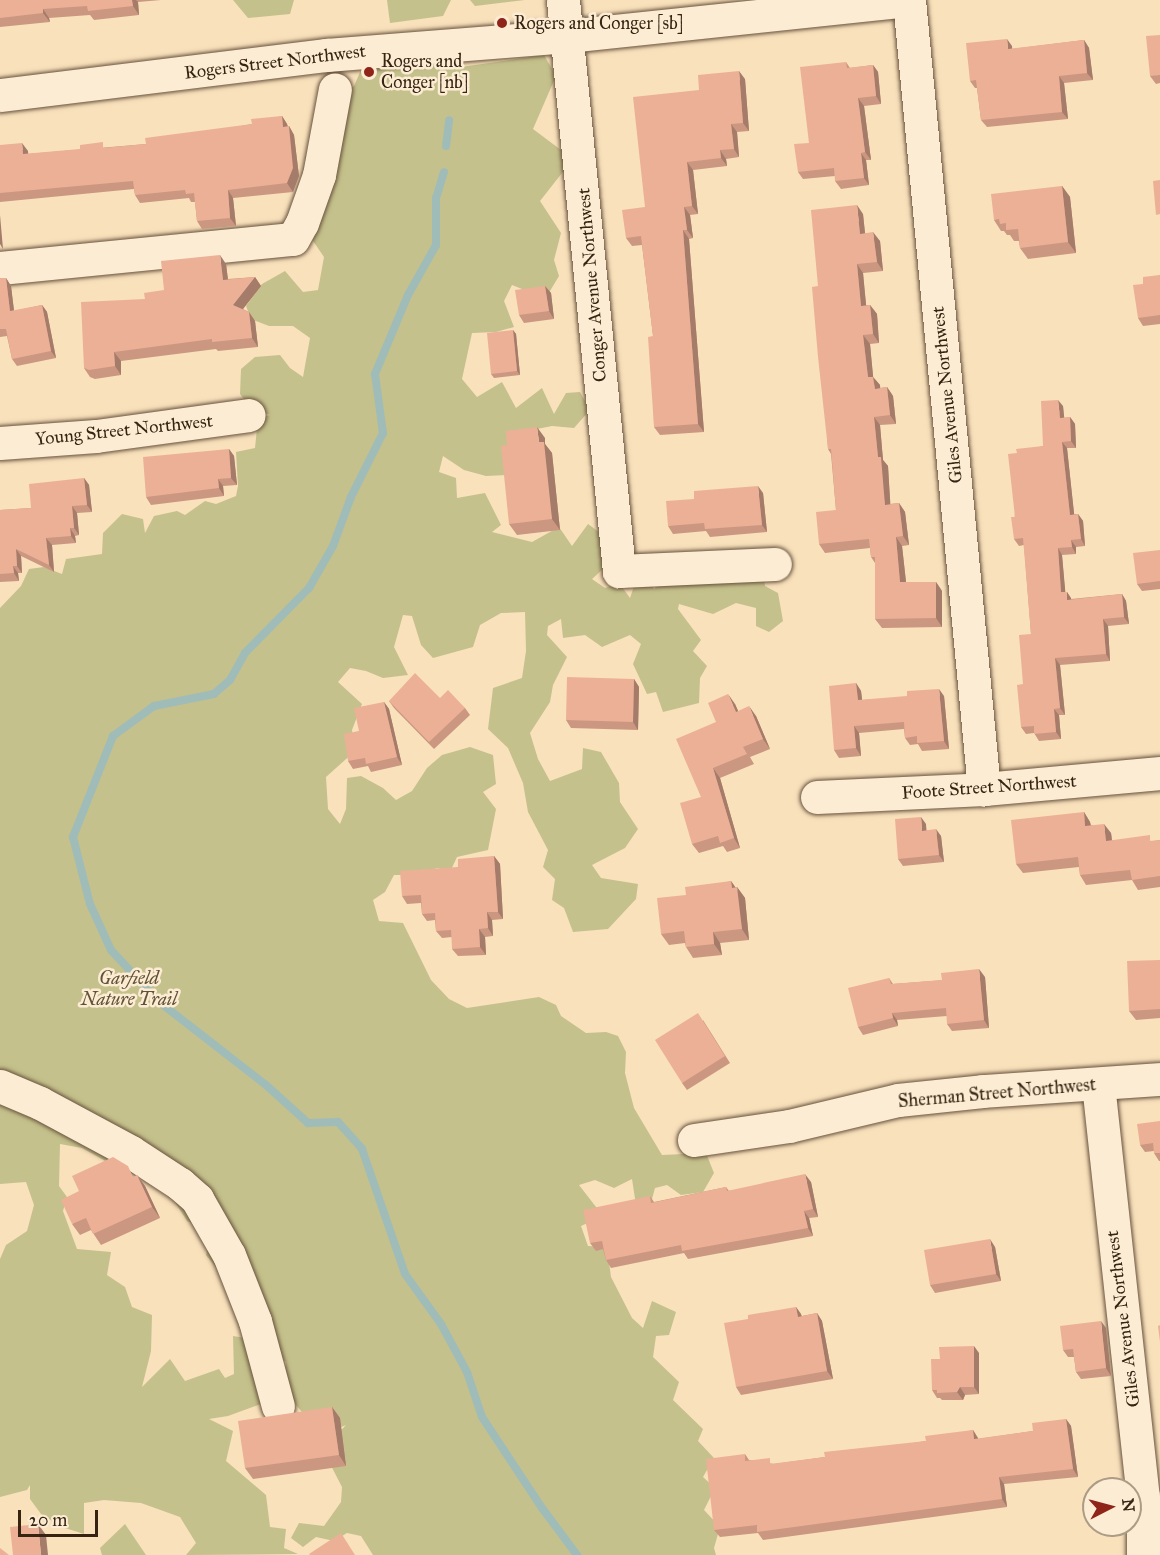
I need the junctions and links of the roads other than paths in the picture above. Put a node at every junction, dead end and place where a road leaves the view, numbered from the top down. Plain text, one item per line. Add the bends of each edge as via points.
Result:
1 (563, 0) edge
2 (908, 0) edge
3 (567, 36) junction
4 (335, 89) dead end
5 (0, 95) edge
6 (0, 268) edge
7 (249, 416) dead end
8 (0, 443) edge
9 (776, 564) dead end
10 (1160, 773) edge
11 (984, 789) junction
12 (817, 797) dead end
13 (1160, 1079) edge
14 (1098, 1084) junction
15 (0, 1086) edge
16 (693, 1140) dead end
17 (278, 1406) dead end
18 (1143, 1555) edge

1 - 3 street, Conger Avenue Northwest
2 - 3 street, Rogers Street Northwest
2 - 11 street, Giles Avenue Northwest
3 - 5 street, Rogers Street Northwest via 327,55
3 - 9 street, Conger Avenue Northwest via 619,571
4 - 6 street via 319,175 293,239
7 - 8 street, Young Street Northwest via 96,436
10 - 11 street, Foote Street Northwest
11 - 12 street, Foote Street Northwest
13 - 14 street, Sherman Street Northwest
14 - 16 street, Sherman Street Northwest via 983,1090 898,1100 789,1126
14 - 18 street, Giles Avenue Northwest via 1143,1496
15 - 17 street via 131,1152 197,1199 234,1266 255,1321

